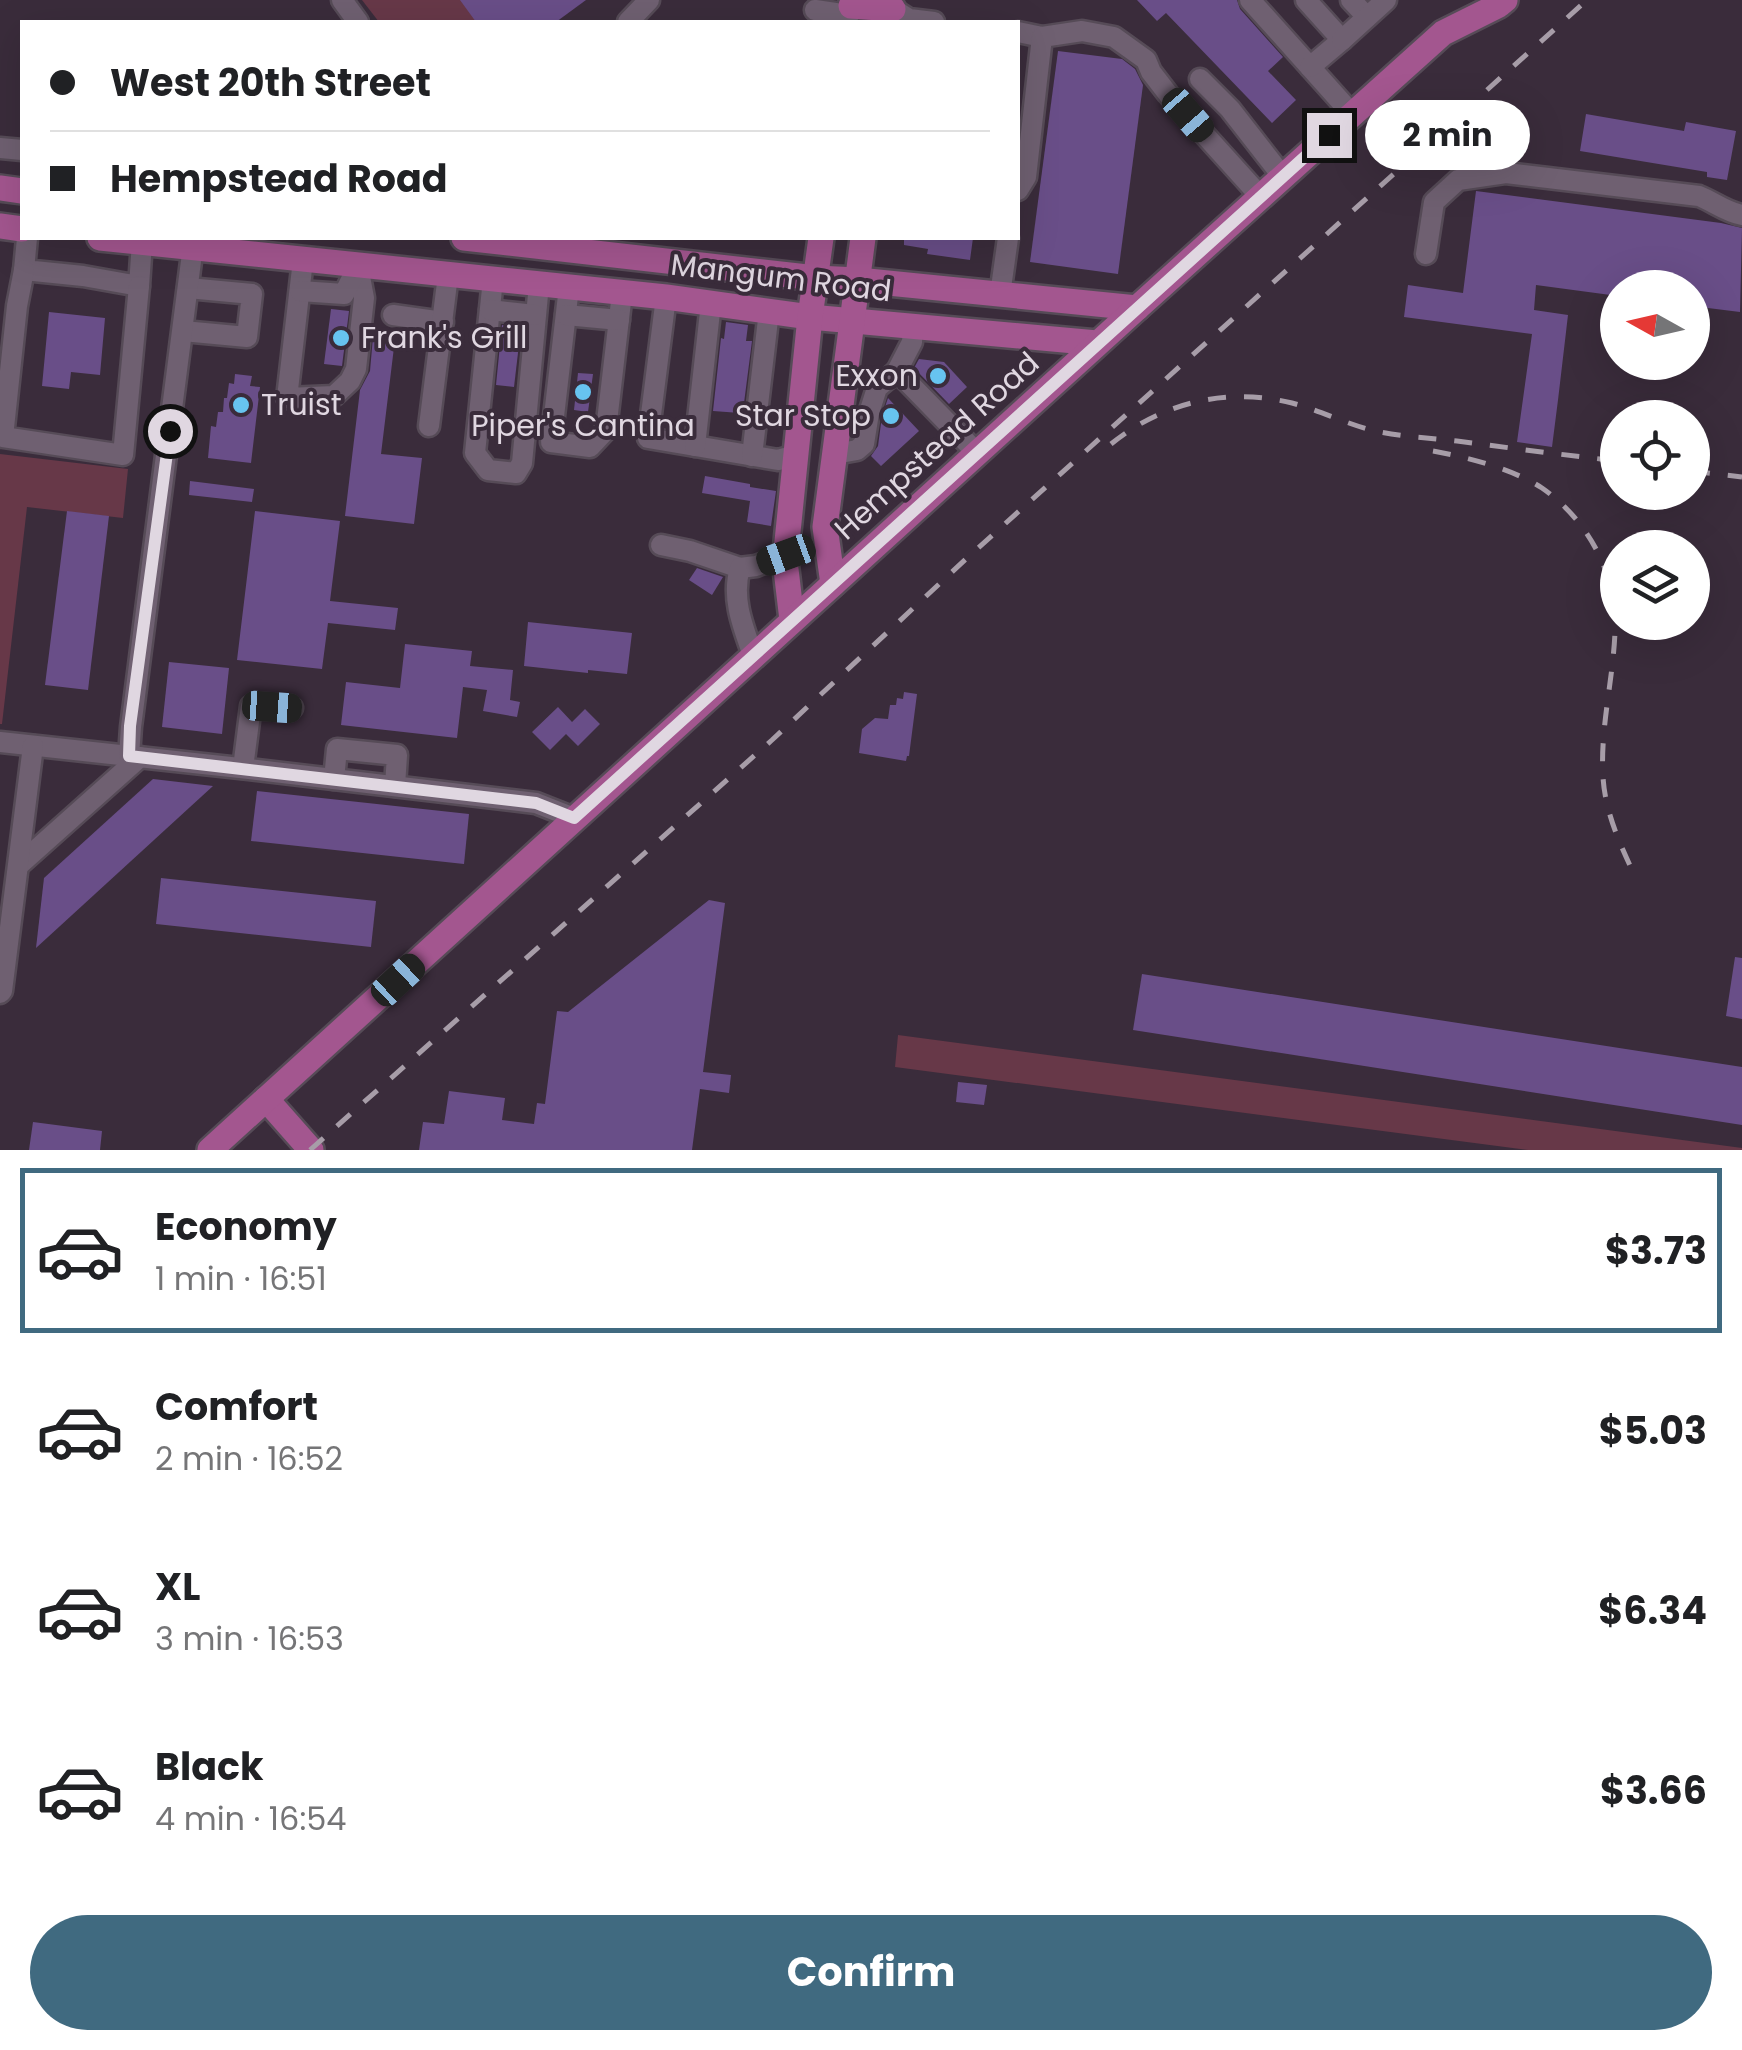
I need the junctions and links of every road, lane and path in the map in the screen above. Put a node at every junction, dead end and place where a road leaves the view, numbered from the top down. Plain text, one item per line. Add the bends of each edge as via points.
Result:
1 (648, 0) edge
2 (1250, 0) edge
3 (1306, 0) edge
4 (1351, 0) edge
5 (1463, 0) edge
6 (1505, 0) edge
7 (1378, 5) edge
8 (814, 11) edge
9 (850, 11) edge
10 (893, 11) edge
11 (630, 20) edge
12 (917, 20) edge
13 (1020, 32) edge
14 (1443, 33) junction
15 (1042, 37) junction
16 (1342, 40) junction
17 (1310, 67) junction
18 (1200, 80) dead end
19 (1352, 114) junction
20 (1282, 176) junction
21 (1020, 187) edge
22 (1260, 196) junction
23 (1742, 215) edge
24 (27, 240) edge
25 (121, 240) edge
26 (490, 240) edge
27 (821, 240) edge
28 (863, 240) edge
29 (1008, 240) edge
30 (142, 242) junction
31 (194, 243) edge
32 (555, 245) edge
33 (1426, 254) dead end
34 (303, 260) junction
35 (358, 266) junction
36 (24, 270) junction
37 (448, 275) junction
38 (816, 278) junction
39 (493, 280) junction
40 (858, 280) junction
41 (140, 286) junction
42 (554, 286) junction
43 (188, 288) junction
44 (300, 291) junction
45 (622, 293) junction
46 (1000, 296) junction
47 (666, 297) junction
48 (711, 303) junction
49 (1136, 308) junction
50 (490, 310) junction
51 (769, 311) junction
52 (393, 315) dead end
53 (535, 315) junction
54 (566, 315) junction
55 (810, 317) junction
56 (619, 320) junction
57 (852, 321) junction
58 (442, 322) junction
59 (913, 326) junction
60 (182, 330) junction
61 (1098, 343) junction
62 (897, 371) junction
63 (429, 426) dead end
64 (696, 446) junction
65 (977, 453) junction
66 (796, 454) junction
67 (835, 454) junction
68 (752, 456) junction
69 (661, 546) dead end
70 (786, 555) junction
71 (740, 568) junction
72 (833, 584) junction
73 (792, 620) junction
74 (754, 656) junction
75 (292, 708) dead end
76 (0, 742) edge
77 (32, 746) junction
78 (134, 756) junction
79 (243, 768) junction
80 (334, 779) junction
81 (394, 786) junction
82 (574, 818) junction
83 (19, 865) junction
84 (0, 992) edge
85 (266, 1099) junction
86 (210, 1150) edge
87 (312, 1150) edge

1 - 11 street
2 - 17 street
3 - 16 street
4 - 7 street
5 - 14 main road, Hempstead Road
6 - 14 main road, Hempstead Road
7 - 16 street
8 - 9 street
9 - 10 main road
10 - 12 street
13 - 15 street
14 - 19 main road, Hempstead Road
15 - 21 street
15 - 22 street via 1082,31 1114,37 1146,60
16 - 17 street
17 - 19 street
18 - 20 street
19 - 20 main road, Hempstead Road
20 - 22 main road, Hempstead Road
22 - 49 main road, Hempstead Road
23 - 33 street via 1698,196 1506,173 1458,180 1434,202
24 - 36 street
25 - 30 main road, Mangum Road
26 - 32 main road, Mangum Road
27 - 38 main road
28 - 40 main road
29 - 46 street
30 - 31 main road, Mangum Road
30 - 41 street
31 - 34 main road, Mangum Road
31 - 43 street
32 - 38 main road, Mangum Road
32 - 42 main road
34 - 35 main road, Mangum Road
34 - 44 street
35 - 37 main road, Mangum Road
35 - 44 street via 344,294
35 - 44 street via 364,298 356,369 334,396 287,398
36 - 41 street
36 - 41 street via 3,436 123,455
37 - 39 main road, Mangum Road
37 - 58 street
38 - 40 main road, Mangum Road
38 - 55 main road
39 - 42 main road, Mangum Road
39 - 50 street
40 - 46 main road, Mangum Road
40 - 57 main road
42 - 45 main road, Mangum Road
42 - 53 street
42 - 54 street
43 - 60 street
43 - 60 street via 252,294 247,337
45 - 47 main road, Mangum Road
45 - 56 street
46 - 49 main road, Mangum Road
47 - 48 main road, Mangum Road
47 - 64 street via 648,438
48 - 51 main road, Mangum Road
48 - 64 street
49 - 61 main road, Hempstead Road
50 - 53 street
50 - 53 street via 475,452 488,470 516,473 522,463
51 - 55 main road, Mangum Road
51 - 68 street
52 - 58 street
54 - 56 street
54 - 56 street via 551,442 590,447 606,430
55 - 57 main road, Mangum Road
55 - 66 main road
57 - 59 main road, Mangum Road
57 - 67 main road
58 - 63 street
59 - 61 main road, Mangum Road
59 - 62 street
60 - 78 street via 130,726
61 - 65 main road, Hempstead Road
62 - 65 street
62 - 67 street via 876,388 864,444
64 - 68 street
65 - 72 main road, Hempstead Road
66 - 67 main road
66 - 68 street via 778,460
66 - 70 main road
67 - 72 main road via 825,528
69 - 71 street
70 - 71 street
70 - 73 main road
71 - 74 street via 738,614
72 - 73 main road, Hempstead Road
73 - 74 main road, Hempstead Road
74 - 82 main road, Hempstead Road
75 - 79 street via 251,706
76 - 77 street
77 - 78 street
77 - 83 street
78 - 79 street
78 - 83 street
79 - 80 street
80 - 81 street
80 - 81 street via 337,749 397,755
81 - 82 street via 536,803
82 - 85 main road, Hempstead Road
83 - 84 street
85 - 86 main road, Hempstead Road
85 - 87 main road

